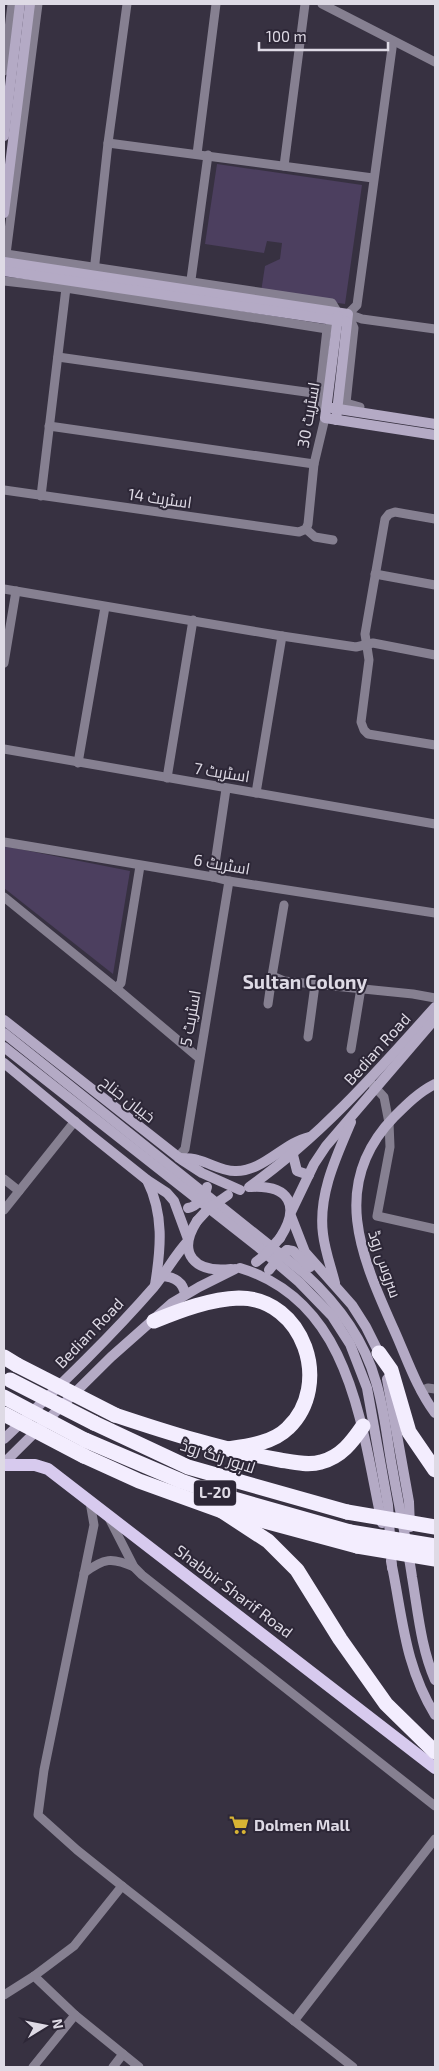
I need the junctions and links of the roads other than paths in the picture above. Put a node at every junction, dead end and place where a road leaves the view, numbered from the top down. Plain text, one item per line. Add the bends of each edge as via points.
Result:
1 (12, 4) edge
2 (20, 4) edge
3 (30, 4) edge
4 (38, 4) edge
5 (127, 4) edge
6 (216, 4) edge
7 (305, 4) edge
8 (322, 4) edge
9 (393, 41) junction
10 (435, 62) edge
11 (4, 71) edge
12 (4, 136) edge
13 (108, 143) junction
14 (197, 154) junction
15 (208, 156) junction
16 (284, 166) junction
17 (373, 178) junction
18 (4, 213) edge
19 (5, 258) edge
20 (4, 271) edge
21 (94, 271) junction
22 (4, 281) edge
23 (190, 285) junction
24 (66, 288) junction
25 (343, 318) junction
26 (327, 329) junction
27 (435, 329) edge
28 (58, 357) junction
29 (320, 394) junction
30 (326, 407) junction
31 (360, 407) dead end
32 (340, 411) junction
33 (324, 418) junction
34 (435, 424) edge
35 (50, 426) junction
36 (435, 435) edge
37 (314, 464) junction
38 (4, 490) edge
39 (41, 496) junction
40 (435, 519) edge
41 (307, 526) junction
42 (332, 540) dead end
43 (375, 574) junction
44 (435, 584) edge
45 (4, 589) edge
46 (16, 591) junction
47 (105, 607) junction
48 (193, 620) junction
49 (282, 636) junction
50 (366, 646) junction
51 (435, 655) edge
52 (4, 663) edge
53 (435, 745) edge
54 (4, 749) edge
55 (78, 763) junction
56 (168, 778) junction
57 (226, 789) junction
58 (256, 793) junction
59 (435, 824) edge
60 (4, 842) edge
61 (140, 866) junction
62 (213, 877) junction
63 (230, 881) junction
64 (4, 897) edge
65 (284, 906) dead end
66 (435, 913) edge
67 (272, 976) junction
68 (315, 985) junction
69 (116, 988) junction
70 (361, 988) junction
71 (435, 998) edge
72 (268, 1004) dead end
73 (435, 1007) edge
74 (435, 1019) edge
75 (4, 1020) edge
76 (4, 1033) edge
77 (308, 1037) dead end
78 (4, 1047) edge
79 (351, 1049) dead end
80 (199, 1058) junction
81 (4, 1063) edge
82 (372, 1084) junction
83 (435, 1084) edge
84 (355, 1112) junction
85 (75, 1122) junction
86 (389, 1123) junction
87 (311, 1137) junction
88 (293, 1155) junction
89 (180, 1159) junction
90 (309, 1175) junction
91 (4, 1179) edge
92 (146, 1180) junction
93 (244, 1189) junction
94 (19, 1191) junction
95 (174, 1201) junction
96 (4, 1210) edge
97 (291, 1214) junction
98 (435, 1229) edge
99 (188, 1240) junction
100 (238, 1268) junction
101 (326, 1275) junction
102 (162, 1276) junction
103 (336, 1285) junction
104 (155, 1286) junction
105 (186, 1294) junction
106 (308, 1312) junction
107 (154, 1320) junction
108 (379, 1353) junction
109 (10, 1361) edge
110 (7, 1378) edge
111 (435, 1389) edge
112 (421, 1391) junction
113 (4, 1397) edge
114 (435, 1413) edge
115 (4, 1414) edge
116 (363, 1426) junction
117 (4, 1439) edge
118 (228, 1450) junction
119 (4, 1464) edge
120 (433, 1468) edge
121 (90, 1502) junction
122 (222, 1511) junction
123 (108, 1515) junction
124 (435, 1527) edge
125 (435, 1546) edge
126 (435, 1559) edge
127 (134, 1567) junction
128 (392, 1568) junction
129 (84, 1573) junction
130 (412, 1573) junction
131 (435, 1680) edge
132 (370, 1682) junction
133 (435, 1715) edge
134 (435, 1742) edge
135 (435, 1752) edge
136 (435, 1768) edge
137 (435, 1806) edge
138 (435, 1839) edge
139 (122, 1886) junction
140 (34, 1976) junction
141 (4, 1995) edge
142 (75, 2015) junction
143 (294, 2021) junction
144 (123, 2054) junction
145 (34, 2067) edge
146 (113, 2067) edge
147 (139, 2067) edge
148 (353, 2067) edge

1 - 11 street
2 - 12 main road
3 - 18 main road
4 - 19 street
5 - 13 street
6 - 14 street
7 - 16 street
8 - 9 street
9 - 10 street
9 - 17 street
13 - 14 street
13 - 21 street
14 - 15 street
15 - 16 street
15 - 23 street
16 - 17 street
17 - 25 street via 358,304
19 - 21 main road
20 - 25 main road
21 - 23 main road
22 - 24 street
23 - 25 main road
24 - 26 street
24 - 28 street
25 - 26 street
25 - 27 street
25 - 30 main road, اسٹریٹ 30
25 - 32 main road, اسٹریٹ 30
26 - 29 street
28 - 29 street
28 - 35 street
29 - 30 street via 321,406
30 - 32 main road
30 - 33 main road, اسٹریٹ 30
31 - 32 street
32 - 33 main road
32 - 34 main road
32 - 36 main road
33 - 37 street, اسٹریٹ 30
35 - 37 street
35 - 39 street
37 - 41 street, اسٹریٹ 30
38 - 39 street, اسٹریٹ 14
39 - 41 street, اسٹریٹ 14 via 295,532
40 - 43 street via 396,512 389,514 385,519
41 - 42 street via 315,536
43 - 44 street
43 - 50 street
45 - 46 street
46 - 47 street
46 - 52 street
47 - 48 street
47 - 55 street
48 - 49 street
48 - 56 street
49 - 50 street
49 - 58 street
50 - 51 street via 373,643
50 - 53 street via 369,660 361,722 364,730 368,734
54 - 55 street, اسٹریٹ 7
55 - 56 street, اسٹریٹ 7
56 - 57 street, اسٹریٹ 7
57 - 58 street, اسٹریٹ 7
57 - 62 street
58 - 59 street, اسٹریٹ 7
60 - 61 street, اسٹریٹ 6
61 - 62 street, اسٹریٹ 6
61 - 69 street via 121,983
62 - 63 street, اسٹریٹ 6
63 - 66 street, اسٹریٹ 6
63 - 80 street, اسٹریٹ 5
64 - 69 street
65 - 67 street
67 - 68 street
67 - 72 street
68 - 70 street
68 - 77 street
69 - 80 street
70 - 71 street
70 - 79 street
73 - 82 main road, Bedian Road
74 - 82 main road
75 - 89 main road, خیبان جناح
76 - 130 main road via 304,1273 340,1311 362,1346 377,1384
78 - 128 main road via 242,1234 299,1282 332,1316 350,1344 367,1388 388,1506
80 - 89 street, اسٹریٹ 5 via 185,1149
81 - 85 main road
82 - 84 main road
82 - 86 street via 384,1097
82 - 87 main road, Bedian Road
83 - 86 main road, سروس روڈ via 415,1096
84 - 90 main road via 326,1146
84 - 103 main road via 332,1169 322,1216
85 - 92 main road
85 - 94 street
86 - 98 street via 390,1147 377,1216
86 - 112 main road, سروس روڈ via 372,1146 361,1173 356,1200 357,1228 368,1271
87 - 88 main road, Bedian Road
87 - 89 main road via 300,1139 258,1165 241,1170 226,1170 197,1160
88 - 90 main road via 297,1171
88 - 93 main road, Bedian Road
89 - 93 main road, خیبان جناح via 202,1173
89 - 95 main road, bridge via 184,1167 204,1180 207,1187 201,1200 193,1207
90 - 97 main road
91 - 94 street
92 - 95 main road via 161,1188
92 - 104 main road via 153,1192 161,1234
93 - 97 main road via 266,1187 277,1190 286,1198
93 - 99 main road, bridge via 214,1204 197,1221
94 - 96 street
95 - 99 main road
97 - 100 main road, bridge via 280,1238 269,1251 256,1262
97 - 101 main road via 303,1248
99 - 100 main road via 192,1256 200,1266 217,1270
99 - 102 main road, Bedian Road
100 - 105 main road, Bedian Road
100 - 106 main road via 267,1277 288,1291
101 - 103 main road
101 - 106 main road, bridge via 315,1271 288,1250 269,1270 303,1300
102 - 104 main road, Bedian Road
102 - 105 main road via 177,1280
103 - 108 main road via 363,1322
104 - 117 main road, Bedian Road
105 - 107 main road, Bedian Road
106 - 116 main road via 340,1358
107 - 118 highway via 203,1304 239,1298 259,1301 288,1319 297,1330 310,1363 308,1392 302,1410 287,1429 275,1436
107 - 119 main road, Bedian Road
108 - 120 highway via 391,1370 409,1432
108 - 130 main road via 409,1502
109 - 118 highway, bridge via 115,1415
110 - 124 highway, لاہور رنگ روڈ / L-20, bridge via 94,1424 188,1467 347,1512
111 - 112 street
112 - 114 main road, سروس روڈ
113 - 125 highway, L-20, bridge via 85,1440 227,1497 350,1532
115 - 122 highway, bridge via 139,1481
116 - 118 highway via 348,1447 320,1463 291,1462
116 - 128 main road
119 - 121 main road, Shabbir Sharif Road via 35,1465 48,1469
121 - 123 main road, Shabbir Sharif Road
121 - 129 street via 94,1525
122 - 126 highway, bridge via 357,1546
122 - 132 highway via 268,1541 296,1570
123 - 127 street
123 - 136 main road, Shabbir Sharif Road
127 - 129 street via 109,1560 97,1563
127 - 137 street
128 - 133 main road via 409,1658
129 - 139 street via 44,1770 38,1815
130 - 131 main road via 422,1639
132 - 134 highway
132 - 135 highway via 386,1704
138 - 143 street
139 - 140 street via 74,1946
139 - 143 street
140 - 141 street
140 - 142 street
142 - 144 street
142 - 145 street
143 - 148 street
144 - 146 street
144 - 147 street

